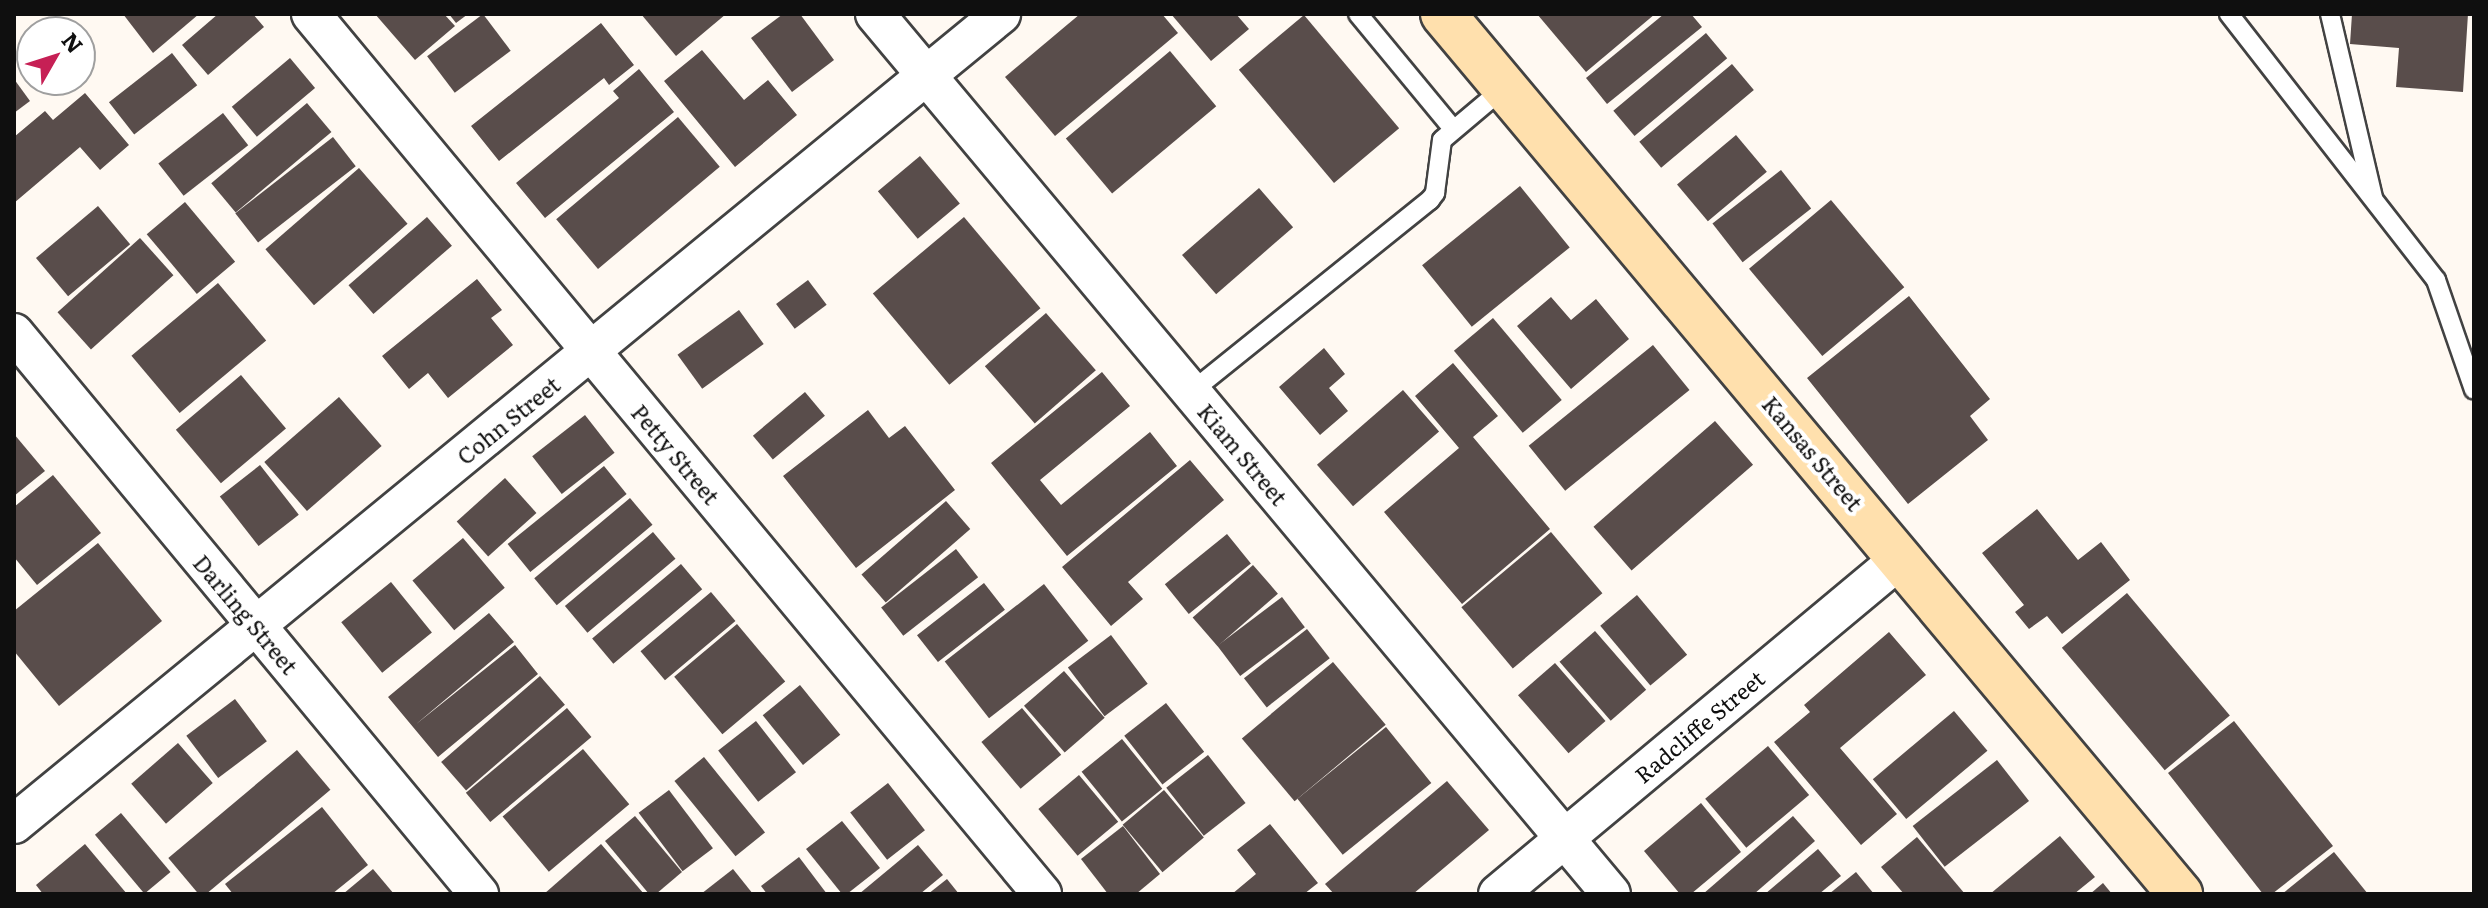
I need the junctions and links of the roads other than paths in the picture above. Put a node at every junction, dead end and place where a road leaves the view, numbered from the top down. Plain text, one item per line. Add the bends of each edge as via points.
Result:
1 (311, 14) edge
2 (875, 14) edge
3 (1001, 14) edge
4 (1358, 14) edge
5 (1443, 14) edge
6 (2229, 14) edge
7 (2330, 14) edge
8 (927, 77) junction
9 (1505, 87) junction
10 (1453, 129) junction
11 (2375, 206) junction
12 (14, 333) edge
13 (591, 352) junction
14 (2474, 390) edge
15 (1191, 392) junction
16 (1901, 558) junction
17 (257, 626) junction
18 (14, 824) edge
19 (1565, 838) junction
20 (479, 894) edge
21 (1042, 894) edge
22 (1498, 894) edge
23 (1611, 894) edge
24 (2180, 894) edge

1 - 13 street, Petty Street
2 - 8 street, Kiam Street
3 - 8 street, Cohn Street
4 - 10 lane
5 - 9 street, Kansas Street
6 - 11 lane
7 - 11 lane
8 - 13 street, Cohn Street
8 - 15 street, Kiam Street
9 - 10 lane
9 - 16 street, Kansas Street
10 - 15 lane via 1437,153 1430,200
11 - 14 lane via 2409,240 2436,280
12 - 17 street, Darling Street
13 - 17 street, Cohn Street
13 - 21 street, Petty Street
15 - 19 street, Kiam Street
16 - 19 street, Radcliffe Street
16 - 24 street, Kansas Street
17 - 18 street, Cohn Street
17 - 20 street, Darling Street
19 - 22 street, Radcliffe Street
19 - 23 street, Kiam Street

